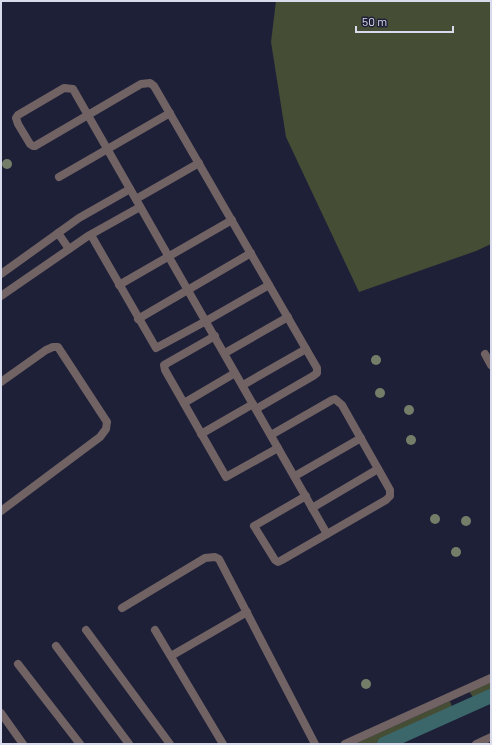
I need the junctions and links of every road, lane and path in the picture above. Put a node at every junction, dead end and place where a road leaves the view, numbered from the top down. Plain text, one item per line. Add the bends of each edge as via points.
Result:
1 (170, 113) junction
2 (89, 115) junction
3 (108, 148) junction
4 (199, 163) junction
5 (59, 177) dead end
6 (130, 189) junction
7 (136, 199) junction
8 (140, 207) junction
9 (232, 220) junction
10 (58, 233) junction
11 (91, 235) junction
12 (69, 249) junction
13 (251, 253) junction
14 (169, 256) junction
15 (1, 274) edge
16 (119, 285) junction
17 (269, 285) junction
18 (188, 290) junction
19 (1, 296) edge
20 (288, 317) junction
21 (138, 319) junction
22 (206, 321) junction
23 (214, 336) junction
24 (306, 349) junction
25 (225, 353) junction
26 (485, 354) dead end
27 (491, 365) edge
28 (236, 372) junction
29 (1, 382) edge
30 (243, 385) junction
31 (184, 403) junction
32 (255, 407) junction
33 (202, 434) junction
34 (271, 435) junction
35 (360, 438) junction
36 (278, 448) junction
37 (378, 469) junction
38 (294, 476) junction
39 (306, 496) junction
40 (312, 508) junction
41 (1, 511) edge
42 (327, 534) junction
43 (122, 608) dead end
44 (247, 612) junction
45 (86, 630) dead end
46 (155, 630) dead end
47 (56, 646) dead end
48 (171, 656) junction
49 (18, 664) dead end
50 (491, 678) edge
51 (1, 713) edge
52 (491, 737) edge
53 (24, 744) edge
54 (80, 744) edge
55 (129, 744) edge
56 (170, 744) edge
57 (223, 744) edge
58 (315, 744) edge
59 (345, 744) edge
60 (476, 744) edge

1 - 2 street via 150,83 141,84
1 - 3 street
1 - 4 street
2 - 2 street via 73,89 64,88 18,115 16,121 30,144 35,146
2 - 3 street
3 - 5 street
3 - 6 street
4 - 7 street
4 - 9 street
6 - 7 street
6 - 10 street
7 - 8 street
8 - 11 street
8 - 14 street
9 - 13 street
9 - 14 street
10 - 12 street
10 - 15 street
11 - 12 street
11 - 16 street
12 - 19 street
13 - 17 street
13 - 18 street
14 - 16 street
14 - 18 street
16 - 21 street
17 - 20 street
17 - 22 street
18 - 21 street
18 - 22 street
20 - 24 street
20 - 25 street
21 - 22 street via 156,348
22 - 23 street
23 - 25 street
23 - 31 street via 164,365
24 - 30 street
24 - 32 street via 318,368 317,373
25 - 28 street
26 - 27 street
28 - 30 street
28 - 31 street
29 - 41 street via 46,350 58,347 106,422 106,429 100,437
30 - 32 street
31 - 33 street
32 - 33 street
32 - 34 street
33 - 36 street via 226,477
34 - 35 street via 335,399 342,405
34 - 36 street
35 - 37 street
35 - 38 street
36 - 38 street
37 - 40 street
37 - 42 street via 390,490 390,496
38 - 39 street
39 - 40 street
39 - 42 street via 254,526 272,557 278,562
40 - 42 street
43 - 44 street via 205,558 215,557 219,559
44 - 48 street
44 - 58 street
45 - 56 street
46 - 48 street
47 - 55 street
48 - 57 street
49 - 54 street
50 - 59 street
51 - 53 street
52 - 60 street

